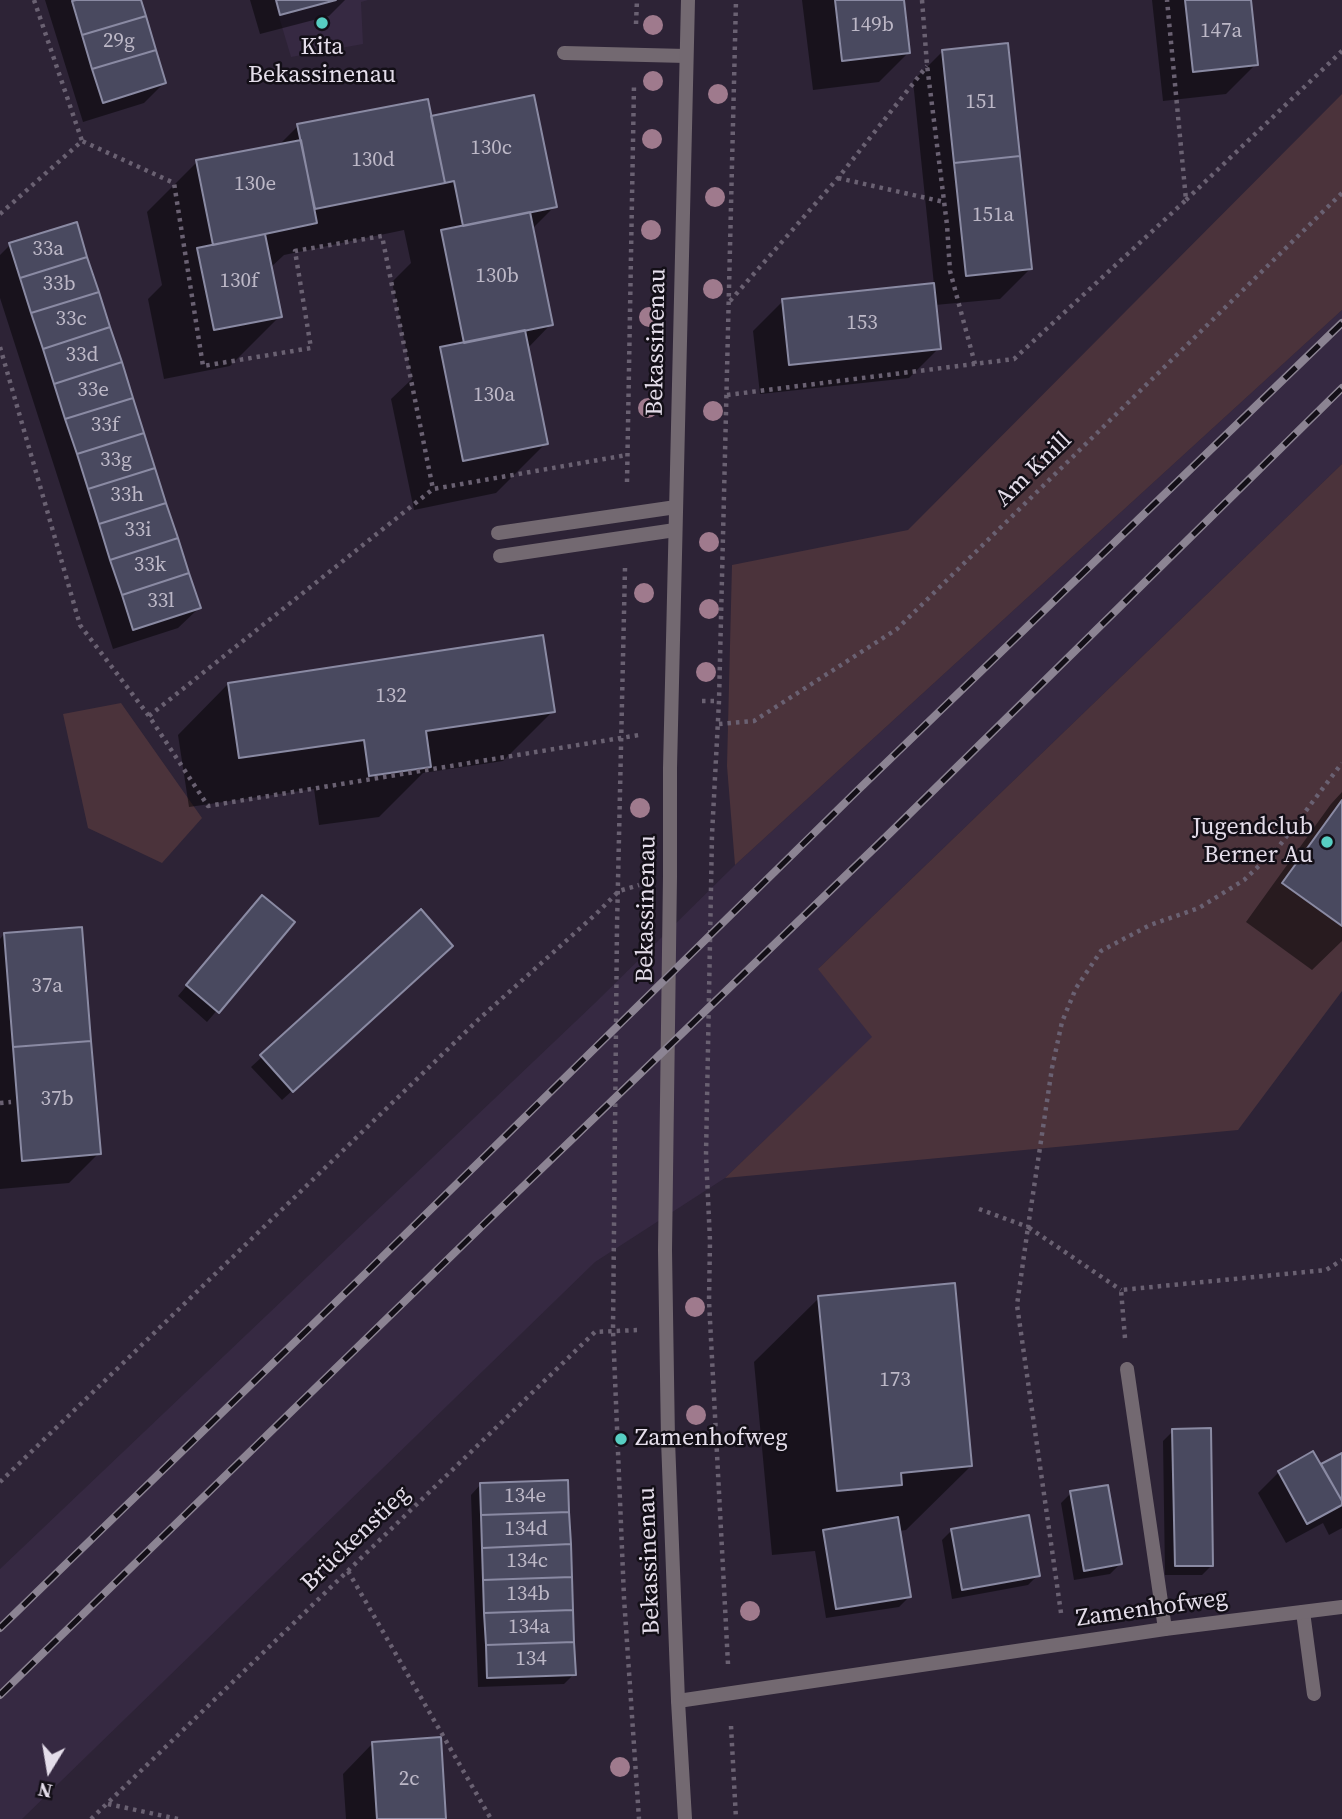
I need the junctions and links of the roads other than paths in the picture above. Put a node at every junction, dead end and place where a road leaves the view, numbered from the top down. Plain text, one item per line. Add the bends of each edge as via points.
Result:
1 (688, 0) edge
2 (564, 53) dead end
3 (686, 56) junction
4 (676, 507) junction
5 (675, 530) junction
6 (498, 533) dead end
7 (500, 556) dead end
8 (1127, 1369) road end
9 (1342, 1607) edge
10 (1303, 1612) junction
11 (1165, 1629) junction
12 (1314, 1694) dead end
13 (678, 1701) junction
14 (685, 1819) edge

1 - 3 street, Bekassinenau
2 - 3 street
3 - 4 street, Bekassinenau
4 - 5 street, Bekassinenau
4 - 6 street
5 - 7 street
5 - 13 street, Bekassinenau via 666,1330
8 - 11 street
9 - 10 street, Zamenhofweg
10 - 11 street, Zamenhofweg
10 - 12 street
11 - 13 street, Zamenhofweg
13 - 14 street, Bekassinenau

